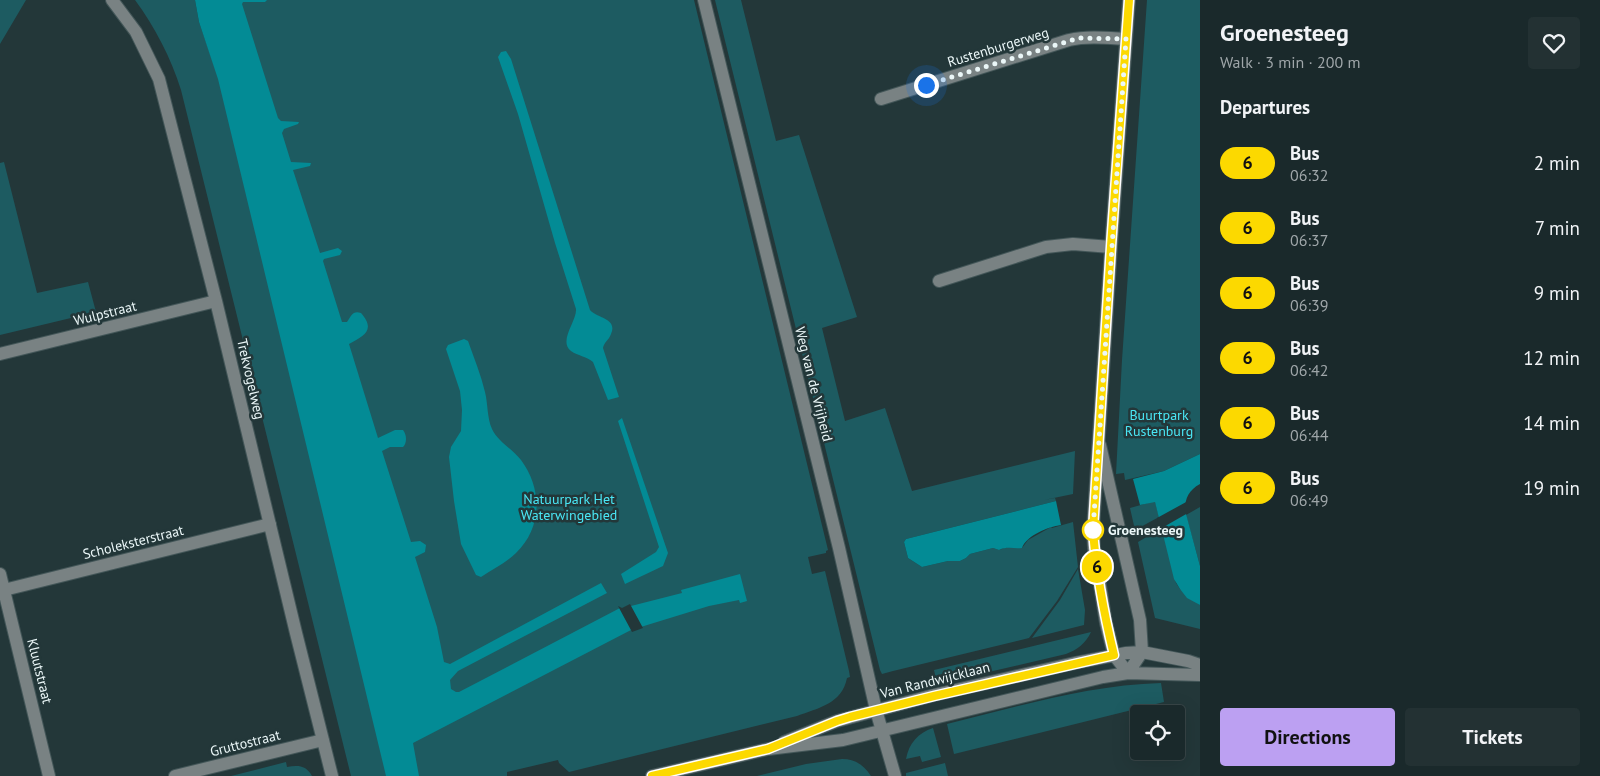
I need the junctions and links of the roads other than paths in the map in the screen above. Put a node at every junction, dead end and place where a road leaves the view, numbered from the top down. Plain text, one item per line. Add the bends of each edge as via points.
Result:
1 (112, 0) edge
2 (704, 0) edge
3 (1128, 0) edge
4 (1126, 39) junction
5 (881, 99) dead end
6 (1111, 246) junction
7 (939, 281) dead end
8 (216, 301) junction
9 (0, 354) edge
10 (1100, 445) junction
11 (270, 524) junction
12 (0, 574) edge
13 (4, 590) junction
14 (1142, 652) junction
15 (1114, 655) junction
16 (1200, 665) edge
17 (1128, 673) junction
18 (1200, 675) edge
19 (876, 710) junction
20 (882, 730) junction
21 (323, 740) junction
22 (768, 749) junction
23 (50, 776) edge
24 (175, 776) edge
25 (332, 776) edge
26 (652, 776) edge
27 (895, 776) edge

1 - 8 street, Trekvogelweg via 136,32 159,79
2 - 19 street, Weg van de Vrijheid
3 - 4 street
4 - 5 street, Rustenburgerweg via 1069,40
4 - 6 street
6 - 7 street via 1073,244 1046,247
6 - 10 street
8 - 9 street, Wulpstraat
8 - 11 street, Trekvogelweg
10 - 14 street via 1140,620
10 - 15 street via 1094,539
11 - 13 street, Scholeksterstraat
11 - 21 street, Trekvogelweg
12 - 13 street, Kluutstraat
13 - 23 street, Kluutstraat
14 - 15 street, Van Randwijcklaan
14 - 16 street, Van Randwijcklaan
14 - 17 street
15 - 17 street
15 - 19 street, Van Randwijcklaan
17 - 18 street, Van Randwijcklaan
17 - 20 street, Van Randwijcklaan via 1081,681
19 - 20 street, Weg van de Vrijheid
19 - 22 street, Van Randwijcklaan via 837,721
20 - 22 street, Van Randwijcklaan via 842,740
20 - 27 street, Weg van de Vrijheid
21 - 24 street, Gruttostraat
21 - 25 street, Trekvogelweg
22 - 26 street, Van Randwijcklaan

